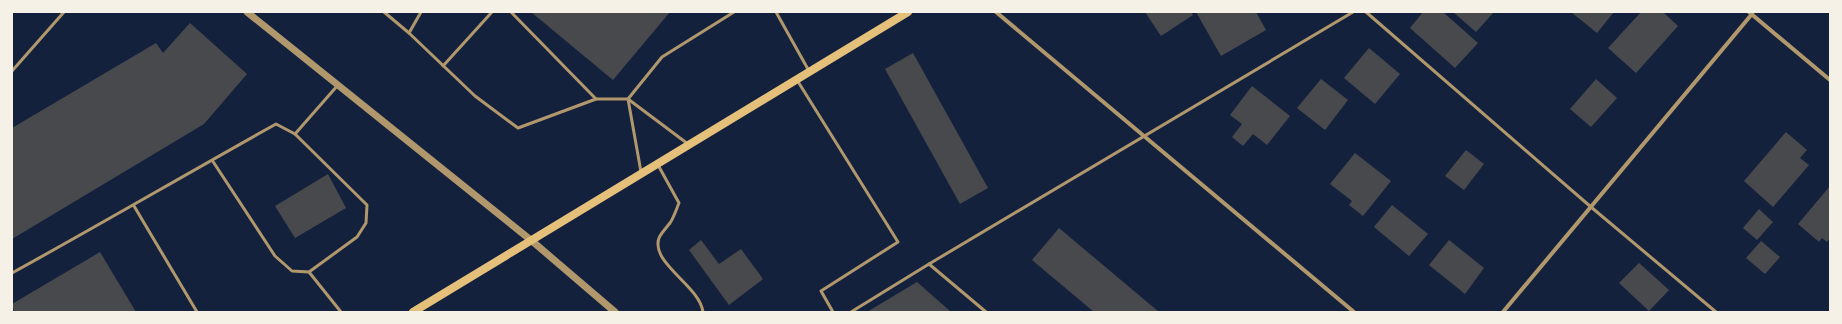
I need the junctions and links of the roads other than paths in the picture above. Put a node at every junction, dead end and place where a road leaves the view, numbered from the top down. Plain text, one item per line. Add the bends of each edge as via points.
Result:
1 (64, 12) edge
2 (247, 12) edge
3 (384, 12) edge
4 (421, 12) edge
5 (492, 12) edge
6 (511, 12) edge
7 (734, 12) edge
8 (776, 12) edge
9 (908, 12) edge
10 (996, 12) edge
11 (1354, 12) edge
12 (1366, 12) edge
13 (1751, 13) edge
14 (409, 33) junction
15 (443, 66) junction
16 (12, 70) edge
17 (809, 72) junction
18 (797, 80) junction
19 (1830, 80) edge
20 (338, 85) junction
21 (596, 99) junction
22 (628, 99) junction
23 (295, 134) junction
24 (1144, 136) junction
25 (688, 144) junction
26 (212, 160) junction
27 (657, 163) junction
28 (641, 173) junction
29 (134, 206) junction
30 (1591, 207) junction
31 (532, 241) junction
32 (929, 264) junction
33 (309, 272) junction
34 (12, 273) edge
35 (197, 312) edge
36 (341, 312) edge
37 (413, 312) edge
38 (616, 312) edge
39 (703, 312) edge
40 (833, 312) edge
41 (851, 312) edge
42 (986, 312) edge
43 (1354, 312) edge
44 (1504, 312) edge
45 (1716, 312) edge

1 - 16 lane
2 - 20 street
3 - 14 lane
4 - 14 lane
5 - 15 lane
6 - 21 lane
7 - 22 lane via 662,57
8 - 17 lane
9 - 17 main road
10 - 24 street
11 - 24 lane
12 - 30 lane
13 - 19 street
13 - 30 street
14 - 15 lane
15 - 21 lane via 475,96 518,128
17 - 18 main road
18 - 25 main road
18 - 40 lane via 898,242 821,291
20 - 23 lane
20 - 31 street
21 - 22 lane
22 - 25 lane
22 - 28 lane
23 - 26 lane via 276,124
23 - 33 lane via 367,205 366,223 357,237
24 - 32 lane
24 - 43 street
25 - 27 main road
26 - 29 lane
26 - 33 lane via 275,256 292,271
27 - 28 main road
27 - 39 lane via 679,203 659,238 660,254 679,278 693,290 702,304
28 - 31 main road
29 - 34 lane
29 - 35 lane
30 - 44 street
30 - 45 lane
31 - 37 main road
31 - 38 street
32 - 41 lane
32 - 42 lane
33 - 36 lane

